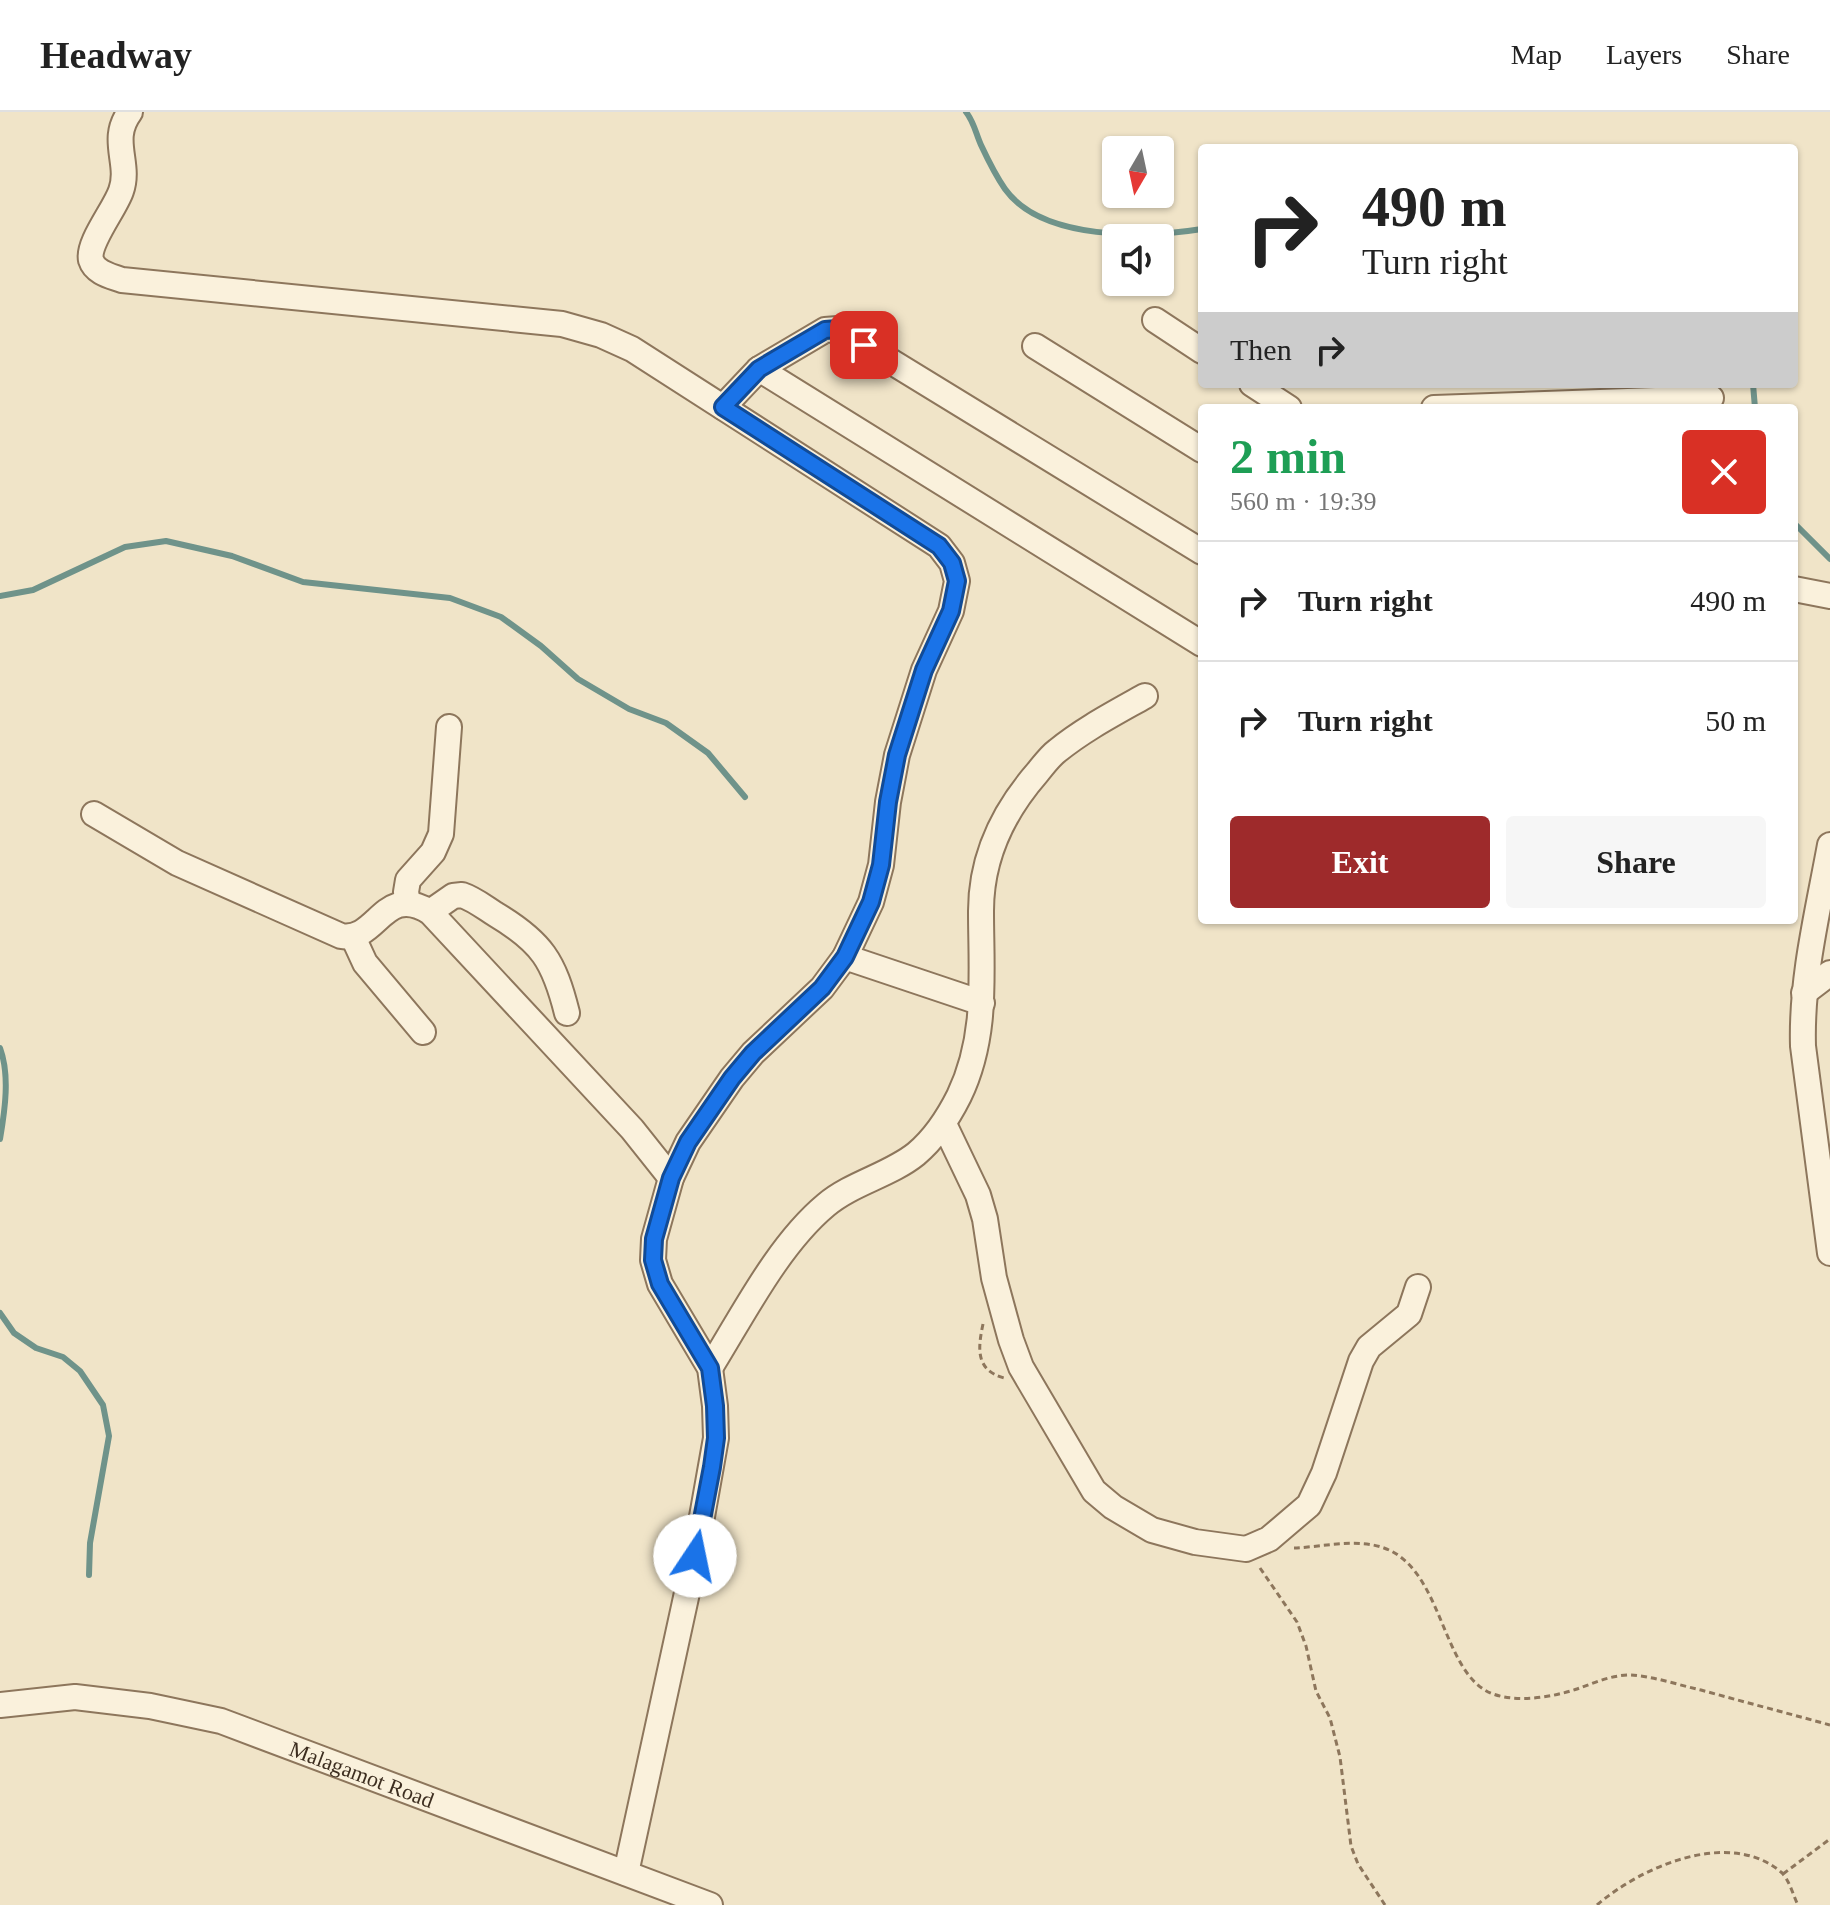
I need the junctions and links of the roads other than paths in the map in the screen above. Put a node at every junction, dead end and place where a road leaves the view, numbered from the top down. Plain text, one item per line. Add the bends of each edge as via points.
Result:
1 (130, 112) edge
2 (1155, 320) dead end
3 (1035, 346) dead end
4 (1198, 348) edge
5 (759, 369) junction
6 (1258, 388) edge
7 (1711, 397) edge
8 (1283, 404) edge
9 (1535, 404) edge
10 (723, 407) junction
11 (1198, 448) edge
12 (1198, 550) edge
13 (1798, 590) edge
14 (1830, 596) edge
15 (1198, 642) edge
16 (1145, 696) dead end
17 (449, 727) dead end
18 (94, 814) dead end
19 (1830, 845) edge
20 (1827, 873) edge
21 (419, 908) junction
22 (353, 937) junction
23 (845, 957) junction
24 (1830, 973) edge
25 (1804, 993) junction
26 (982, 1003) junction
27 (567, 1013) dead end
28 (423, 1032) dead end
29 (1830, 1072) edge
30 (1809, 1089) junction
31 (944, 1124) junction
32 (1825, 1166) edge
33 (671, 1178) junction
34 (1830, 1253) edge
35 (1418, 1287) dead end
36 (710, 1368) junction
37 (0, 1705) edge
38 (626, 1873) junction
39 (710, 1905) edge

1 - 10 street via 120,134 123,188 91,254 96,269 105,275 562,324 632,349
2 - 4 street
3 - 11 street
5 - 10 street
5 - 12 street via 825,330 838,329
5 - 15 street
6 - 8 street
7 - 9 street
10 - 23 street via 939,546 957,581 951,611 924,670 897,755 871,902
13 - 14 street
16 - 26 street via 1055,752 1017,796 999,829 985,866
17 - 21 street via 441,834 408,880 406,892
18 - 22 street via 220,884
19 - 20 street
20 - 25 street
21 - 22 street via 386,910
21 - 27 street via 462,895 517,926 536,942 556,974
21 - 33 street via 632,1129
22 - 28 street via 365,963
23 - 26 street
23 - 33 street via 822,988 732,1078 688,1142
24 - 25 street
25 - 30 street
26 - 31 street via 961,1092
29 - 30 street
30 - 32 street
31 - 35 street via 978,1195 994,1278 1021,1367 1094,1491 1152,1530 1246,1549 1269,1539 1309,1505 1361,1361 1369,1347 1409,1314
31 - 36 street via 915,1155 827,1204 800,1231
32 - 34 street
33 - 36 street via 653,1260 660,1284
36 - 38 street via 716,1438 712,1467
37 - 38 street, Malagamot Road via 75,1697 221,1721
38 - 39 street, Malagamot Road

